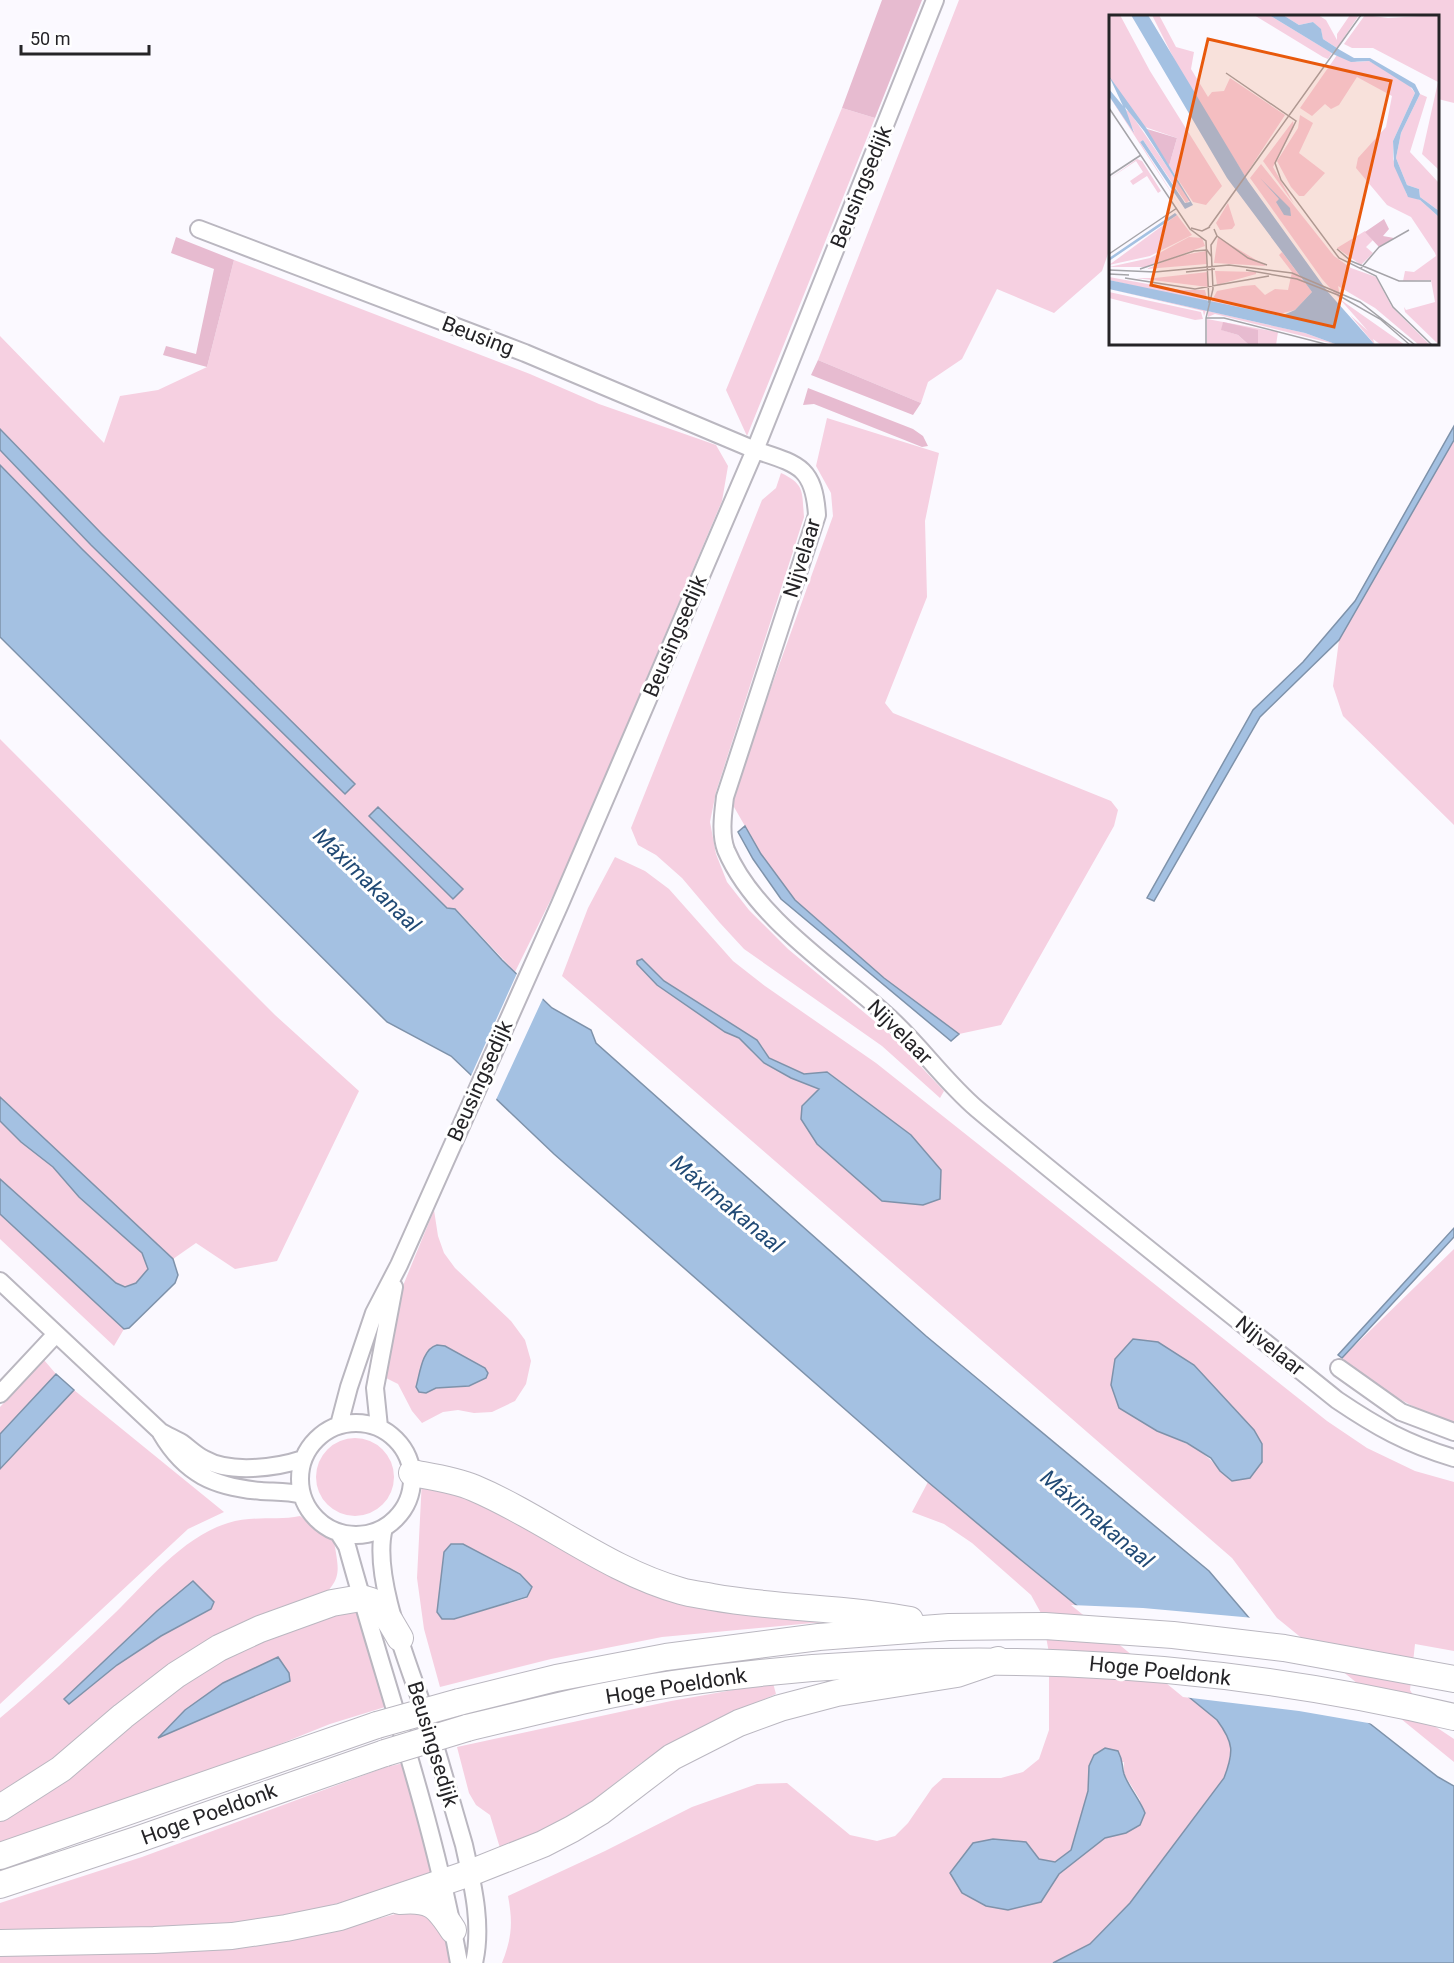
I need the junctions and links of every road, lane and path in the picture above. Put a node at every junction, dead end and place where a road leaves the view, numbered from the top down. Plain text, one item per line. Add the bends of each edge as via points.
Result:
1 (935, 0) edge
2 (199, 229) dead end
3 (755, 450) junction
4 (399, 1265) junction
5 (0, 1281) edge
6 (56, 1334) junction
7 (1339, 1368) dead end
8 (0, 1394) edge
9 (339, 1425) junction
10 (379, 1427) junction
11 (161, 1432) junction
12 (1454, 1432) edge
13 (1454, 1458) edge
14 (303, 1459) junction
15 (412, 1473) junction
16 (302, 1496) junction
17 (384, 1528) junction
18 (338, 1532) junction
19 (361, 1598) junction
20 (949, 1627) junction
21 (399, 1638) junction
22 (998, 1660) junction
23 (1454, 1679) edge
24 (1454, 1717) edge
25 (0, 1808) edge
26 (0, 1856) edge
27 (470, 1874) junction
28 (443, 1882) junction
29 (0, 1885) edge
30 (387, 1903) junction
31 (453, 1930) junction
32 (0, 1943) edge
33 (459, 1963) edge
34 (474, 1963) edge

1 - 3 street, Beusingsedijk
2 - 3 street, Beusing via 525,353
3 - 4 street, Beusingsedijk via 560,904
3 - 13 street, Nijvelaar via 805,471 816,494 817,515 725,797 722,826 726,849 741,877 798,942 885,1013 975,1108 1337,1400 1374,1426
4 - 9 street, Beusingsedijk via 374,1313
4 - 10 street, Beusingsedijk via 375,1388
5 - 6 street
6 - 8 street
6 - 11 street
7 - 12 street, Nijvelaar via 1401,1412
9 - 10 street via 364,1423
9 - 14 street via 321,1434
10 - 15 street via 402,1446
11 - 14 street via 223,1467 262,1467
11 - 16 street via 172,1452 196,1473 219,1485
14 - 16 street
15 - 17 street via 412,1490 406,1505
15 - 20 highway via 471,1487 631,1573 681,1592 878,1614
16 - 18 street via 322,1524
17 - 18 street via 369,1534
17 - 21 street, Beusingsedijk via 380,1555
18 - 19 street, Beusingsedijk via 347,1546
19 - 21 highway via 379,1608
19 - 25 highway via 332,1603 219,1648 159,1687 61,1769
19 - 28 street, Beusingsedijk
20 - 23 highway, Hoge Poeldonk via 1045,1626 1173,1635 1319,1654
20 - 26 highway, Hoge Poeldonk, bridge via 819,1637 666,1657 556,1678 377,1725
21 - 27 street, Beusingsedijk via 426,1715
22 - 24 highway, Hoge Poeldonk via 1221,1676 1331,1692
22 - 27 highway via 957,1674 837,1693 739,1723 672,1757 572,1829
22 - 29 highway, Hoge Poeldonk, bridge via 775,1671 615,1694 467,1728 385,1753
27 - 28 highway
27 - 34 street, Beusingsedijk via 477,1930
28 - 30 highway
28 - 31 street, Beusingsedijk
30 - 31 highway via 425,1901 441,1911
30 - 32 highway via 340,1917 232,1936
31 - 33 street, Beusingsedijk

